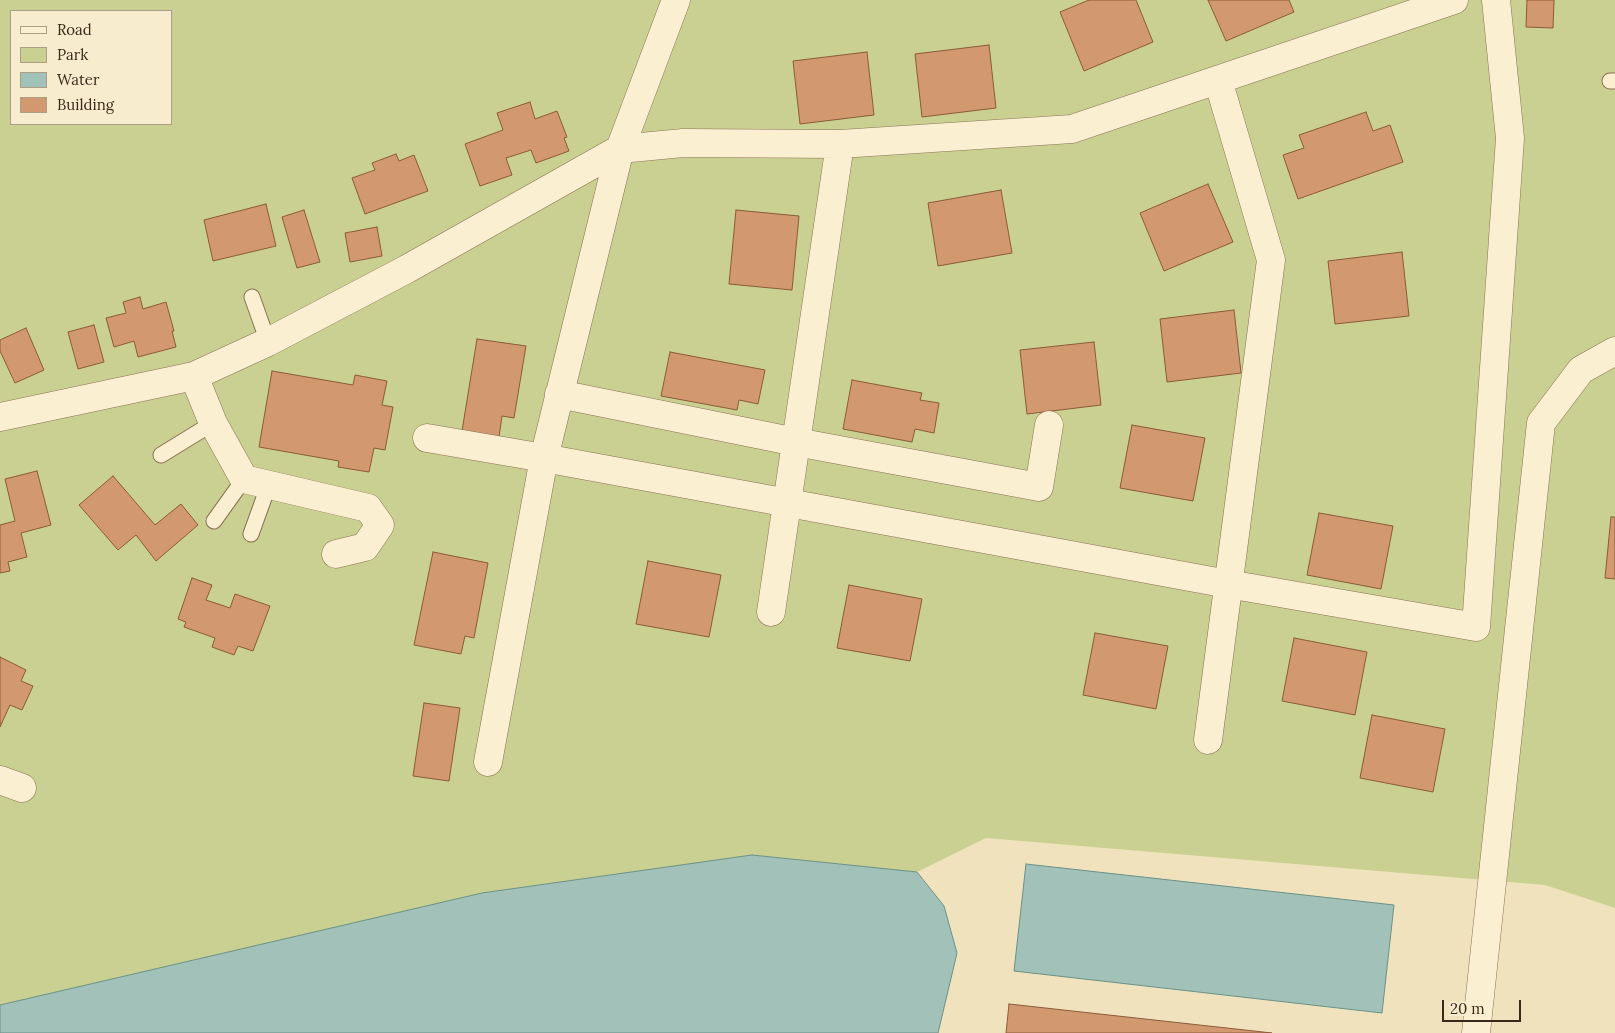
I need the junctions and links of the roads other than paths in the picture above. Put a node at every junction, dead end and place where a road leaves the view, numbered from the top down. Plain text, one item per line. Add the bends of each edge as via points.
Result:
1 (676, 0) edge
2 (1454, 0) edge
3 (1496, 0) edge
4 (1218, 80) junction
5 (840, 144) junction
6 (620, 149) junction
7 (252, 298) dead end
8 (268, 342) junction
9 (1615, 351) edge
10 (194, 376) junction
11 (559, 394) junction
12 (0, 417) edge
13 (213, 423) junction
14 (1049, 425) dead end
15 (427, 438) dead end
16 (796, 442) junction
17 (160, 455) dead end
18 (544, 458) junction
19 (257, 482) junction
20 (787, 503) junction
21 (214, 521) dead end
22 (251, 534) dead end
23 (336, 554) dead end
24 (1228, 584) junction
25 (771, 612) dead end
26 (1208, 740) dead end
27 (488, 762) dead end
28 (1476, 1033) edge

1 - 6 street
2 - 4 street
3 - 24 street via 1510,138 1476,627
4 - 5 street via 1072,129
4 - 24 street via 1271,260
5 - 6 street via 683,143
5 - 16 street
6 - 8 street via 407,269
6 - 11 street
7 - 8 lane
8 - 10 street
9 - 28 street via 1581,370 1541,423
10 - 12 street
10 - 13 street
11 - 16 street
11 - 18 street
13 - 17 lane
13 - 19 street
14 - 16 street via 1039,487
15 - 18 street
16 - 20 street
18 - 20 street
18 - 27 street
19 - 21 lane
19 - 22 lane
19 - 23 street via 368,508 380,525 365,547
20 - 24 street
20 - 25 street
24 - 26 street

